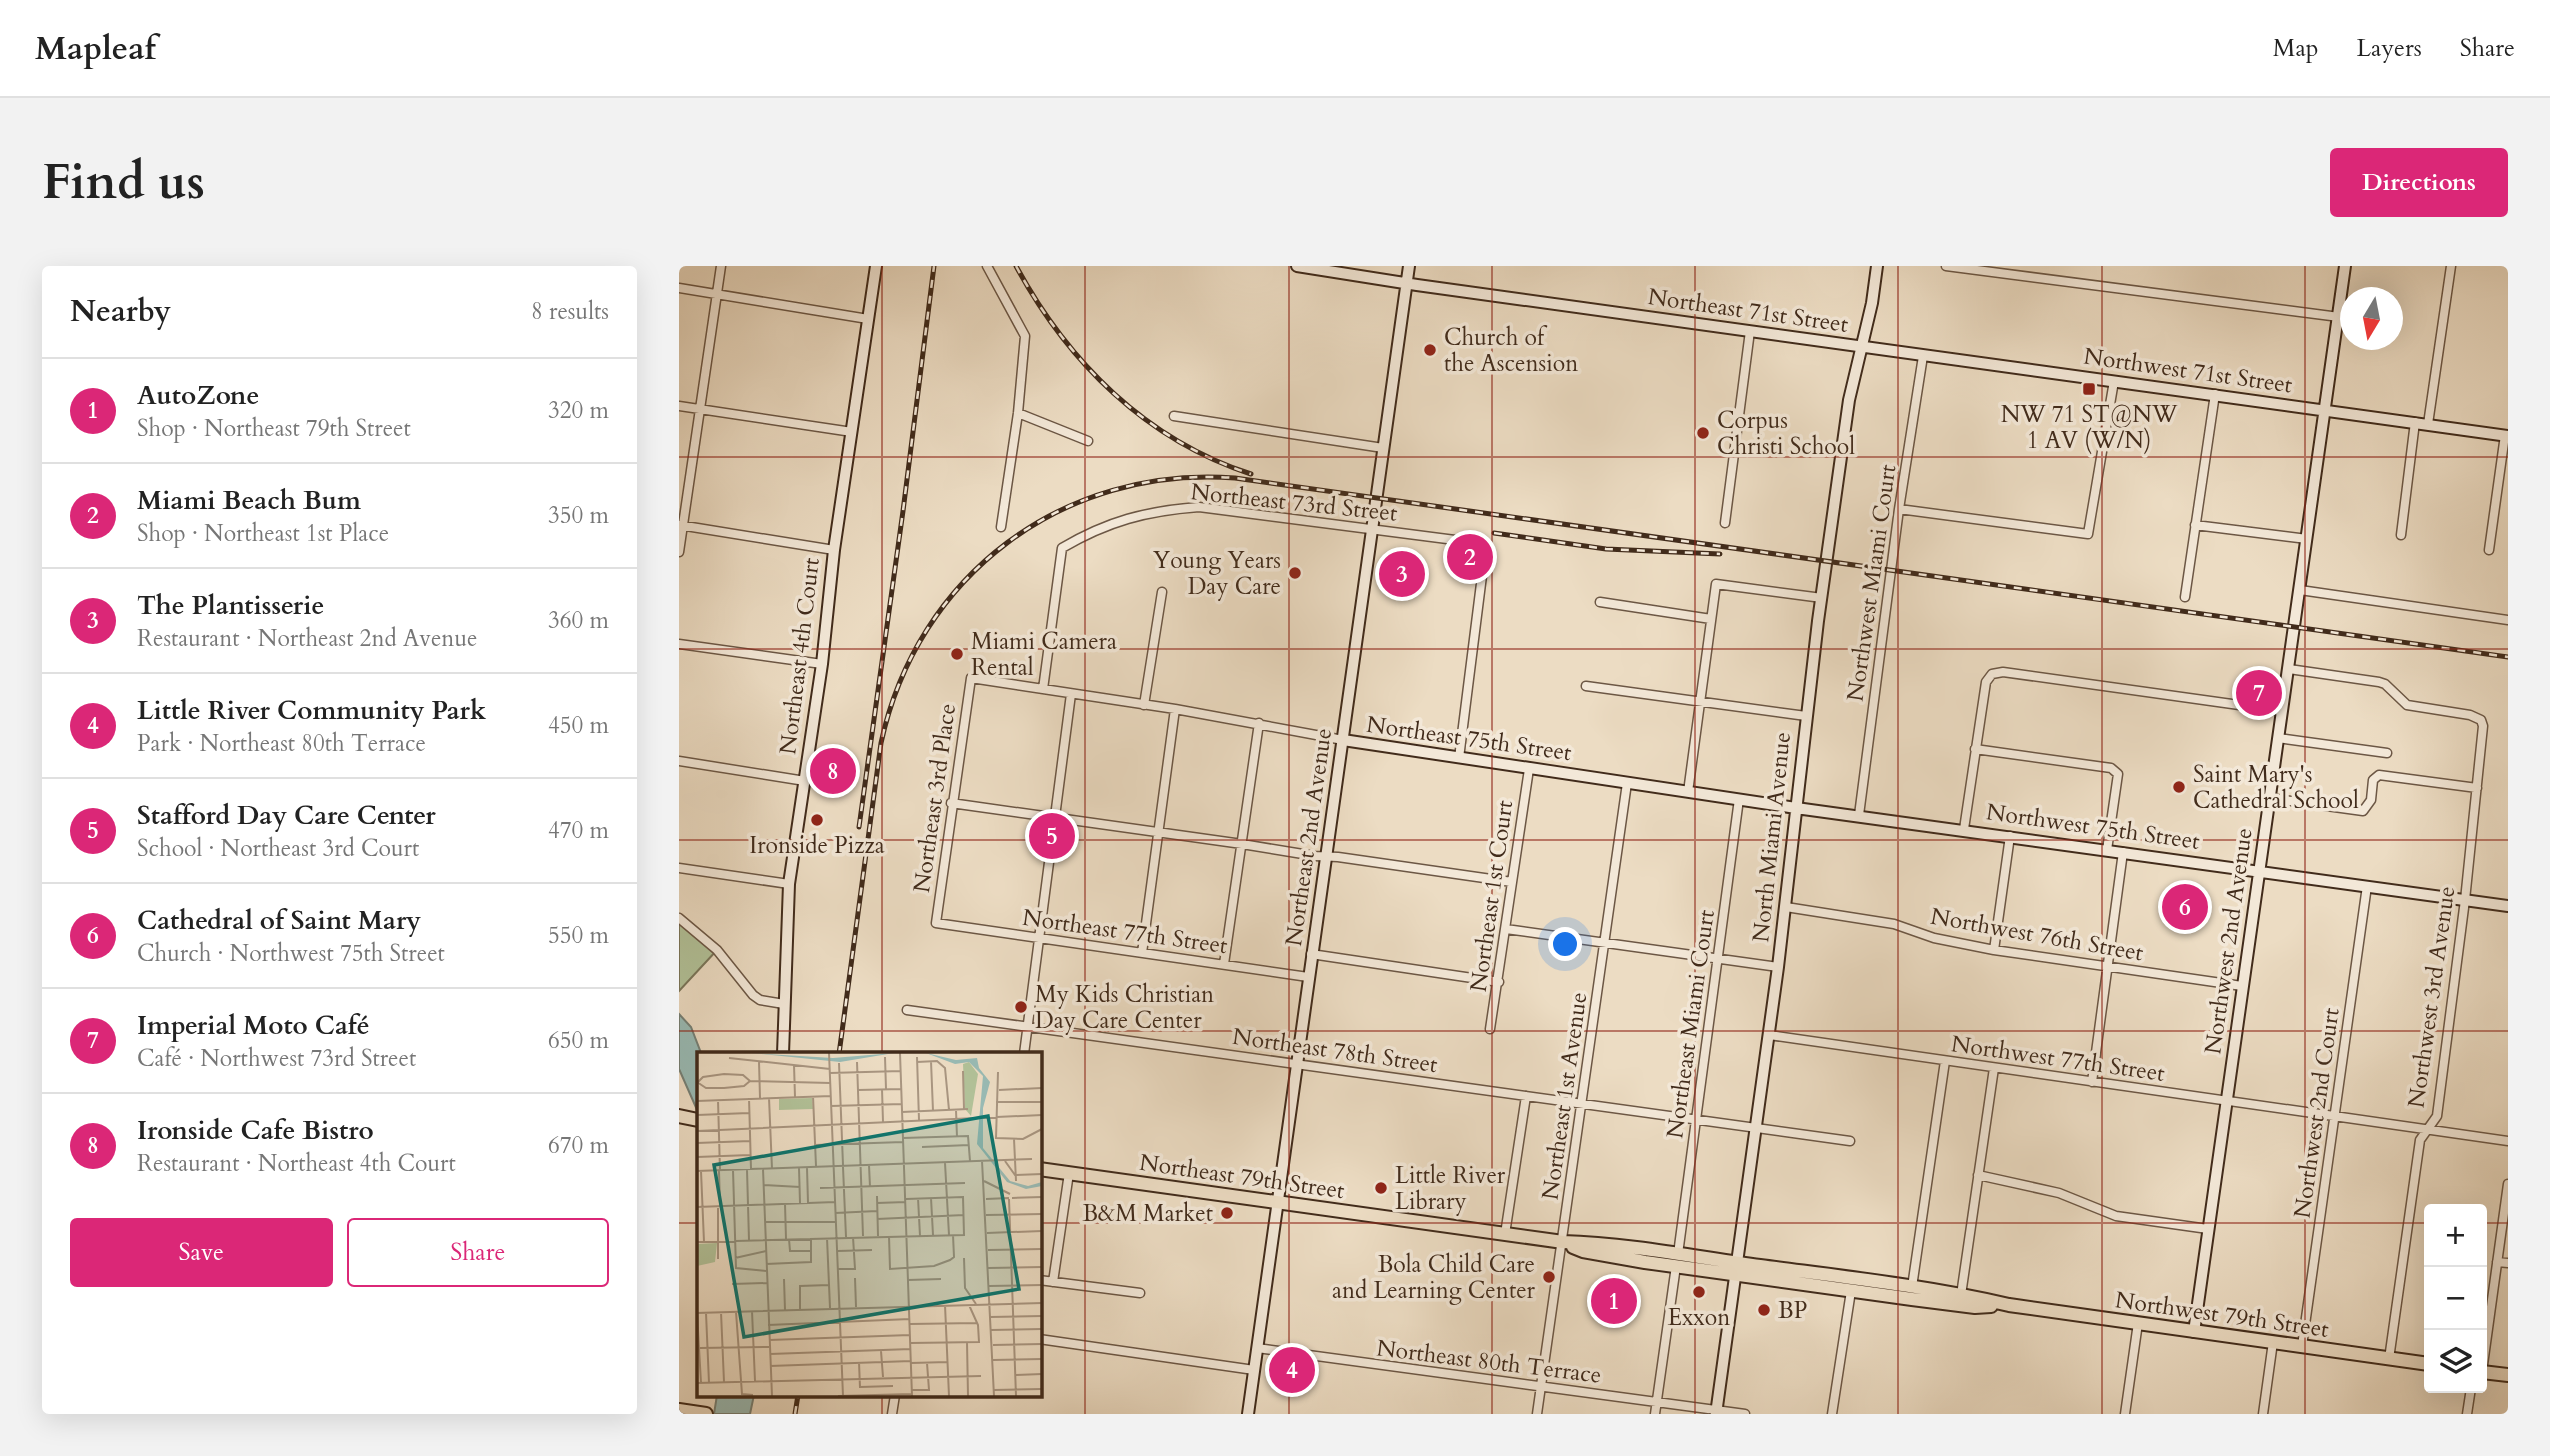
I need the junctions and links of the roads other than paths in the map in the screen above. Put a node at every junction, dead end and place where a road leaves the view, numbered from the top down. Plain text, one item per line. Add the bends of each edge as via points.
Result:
1 (721, 266) edge
2 (876, 266) edge
3 (987, 266) edge
4 (1297, 266) edge
5 (1409, 266) edge
6 (1877, 266) edge
7 (1946, 266) edge
8 (2345, 266) edge
9 (2451, 266) edge
10 (1406, 283) junction
11 (679, 288) edge
12 (716, 294) junction
13 (2339, 317) junction
14 (868, 319) junction
15 (1750, 331) junction
16 (1861, 347) junction
17 (1923, 356) junction
18 (2114, 381) junction
19 (2215, 394) junction
20 (679, 406) edge
21 (700, 409) junction
22 (2325, 409) junction
23 (1018, 413) junction
24 (1174, 416) dead end
25 (2415, 422) junction
26 (2428, 424) junction
27 (852, 432) junction
28 (2506, 436) edge
29 (1088, 441) dead end
30 (1383, 448) junction
31 (1899, 509) junction
32 (1725, 523) dead end
33 (2195, 525) junction
34 (681, 526) edge
35 (1001, 527) dead end
36 (1372, 528) junction
37 (2401, 535) dead end
38 (2307, 539) junction
39 (834, 550) junction
40 (2489, 550) dead end
41 (679, 552) edge
42 (2300, 590) junction
43 (1162, 592) dead end
44 (2185, 597) dead end
45 (1822, 598) junction
46 (1600, 602) dead end
47 (1711, 619) junction
48 (2508, 620) edge
49 (679, 644) edge
50 (822, 664) junction
51 (2289, 669) junction
52 (971, 678) joint
53 (1586, 686) dead end
54 (1043, 689) junction
55 (1072, 694) junction
56 (1700, 702) junction
57 (1144, 705) junction
58 (1175, 709) junction
59 (2282, 711) junction
60 (1805, 716) junction
61 (1259, 723) junction
62 (2278, 738) junction
63 (1343, 740) junction
64 (1975, 749) junction
65 (2387, 753) dead end
66 (1459, 758) junction
67 (679, 761) edge
68 (1529, 769) junction
69 (805, 781) junction
70 (1627, 783) junction
71 (2477, 788) junction
72 (1688, 792) junction
73 (2269, 798) junction
74 (1739, 799) junction
75 (951, 803) junction
76 (1796, 808) junction
77 (1859, 815) junction
78 (1055, 818) junction
79 (1964, 829) junction
80 (1158, 832) junction
81 (2010, 836) junction
82 (1242, 844) junction
83 (2107, 850) junction
84 (2123, 852) junction
85 (1326, 857) junction
86 (679, 868) edge
87 (2259, 871) junction
88 (1512, 881) junction
89 (789, 884) junction
90 (2367, 886) junction
91 (2465, 900) junction
92 (2508, 906) edge
93 (1786, 907) junction
94 (679, 918) edge
95 (936, 923) joint
96 (1506, 929) junction
97 (1039, 938) junction
98 (1605, 943) junction
99 (1994, 950) junction
100 (1142, 953) junction
101 (1311, 954) junction
102 (1719, 958) junction
103 (1224, 964) junction
104 (1778, 967) junction
105 (2108, 967) junction
106 (1308, 977) junction
107 (1499, 982) junction
108 (2242, 986) junction
109 (784, 1004) junction
110 (907, 1010) dead end
111 (1027, 1026) junction
112 (1490, 1029) dead end
113 (1769, 1035) junction
114 (783, 1052) edge
115 (1024, 1052) edge
116 (1945, 1061) junction
117 (1296, 1064) junction
118 (1994, 1068) junction
119 (2092, 1082) junction
120 (1527, 1096) junction
121 (2227, 1100) junction
122 (1583, 1104) junction
123 (679, 1116) edge
124 (2335, 1116) junction
125 (697, 1120) edge
126 (1697, 1120) junction
127 (679, 1124) edge
128 (697, 1126) edge
129 (1757, 1129) junction
130 (2428, 1130) junction
131 (2508, 1140) edge
132 (1850, 1142) dead end
133 (1041, 1169) edge
134 (1069, 1173) junction
135 (1978, 1175) junction
136 (2508, 1184) edge
137 (1279, 1202) junction
138 (2208, 1229) junction
139 (1505, 1234) junction
140 (1563, 1242) junction
141 (1677, 1260) junction
142 (2497, 1262) junction
143 (2508, 1263) edge
144 (1737, 1268) junction
145 (1041, 1280) edge
146 (1053, 1282) junction
147 (1912, 1287) junction
148 (1851, 1291) junction
149 (1140, 1293) dead end
150 (1961, 1295) junction
151 (2009, 1305) junction
152 (2139, 1323) junction
153 (2194, 1332) junction
154 (2487, 1335) edge
155 (1041, 1339) edge
156 (2273, 1342) junction
157 (2302, 1346) junction
158 (1257, 1349) junction
159 (2389, 1359) junction
160 (2424, 1363) edge
161 (1254, 1370) junction
162 (2487, 1373) edge
163 (2508, 1375) edge
164 (1541, 1388) junction
165 (2470, 1393) edge
166 (895, 1396) edge
167 (1656, 1402) junction
168 (679, 1410) edge
169 (1717, 1412) edge
170 (706, 1414) edge
171 (892, 1414) edge
172 (1248, 1414) edge
173 (1537, 1414) edge
174 (1655, 1414) edge
175 (1745, 1414) edge
176 (1832, 1414) edge
177 (2125, 1414) edge
178 (2263, 1414) edge
179 (2467, 1414) edge

1 - 12 street
2 - 14 street, Northeast 4th Court
3 - 23 street via 1025,336
4 - 10 street, Northeast 71st Street
5 - 10 street, Northeast 2nd Avenue
6 - 16 street, North Miami Avenue
7 - 13 street
8 - 13 street, Northwest 2nd Avenue
9 - 26 street
10 - 15 street, Northeast 71st Street
10 - 30 street, Northeast 2nd Avenue
11 - 12 street
12 - 14 street
12 - 21 street
13 - 22 street, Northwest 2nd Avenue
14 - 27 street, Northeast 4th Court
15 - 16 street, Northeast 71st Street
15 - 32 street
16 - 17 street, Northwest 71st Street
16 - 45 street, North Miami Avenue via 1849,400
17 - 18 street, Northwest 71st Street
17 - 31 street, Northwest Miami Court
18 - 19 street, Northwest 71st Street
18 - 31 street via 2088,534
19 - 22 street, Northwest 71st Street
19 - 33 street
20 - 21 street
21 - 27 street
21 - 34 street
22 - 25 street, Northwest 71st Street
22 - 38 street, Northwest 2nd Avenue
23 - 29 street
23 - 35 street
24 - 30 street
25 - 26 street, Northwest 71st Street
25 - 37 street
26 - 28 street, Northwest 71st Street
27 - 39 street, Northeast 4th Court
28 - 40 street
30 - 36 street, Northeast 2nd Avenue
31 - 77 street, Northwest Miami Court
33 - 38 street
33 - 44 street
34 - 39 street
34 - 41 street
36 - 54 street, Northeast 73rd Street via 1199,508 1159,510 1094,529 1062,548
36 - 63 street, Northeast 2nd Avenue
36 - 66 street, Northeast 73rd Street via 1486,544
38 - 42 street, Northwest 2nd Avenue
39 - 50 street, Northeast 4th Court
42 - 48 street
42 - 51 street, Northwest 2nd Avenue
43 - 57 street
45 - 47 street via 1716,584
45 - 60 street, North Miami Avenue
46 - 47 street
47 - 56 street
49 - 50 street
50 - 69 street, Northeast 4th Court
51 - 59 street, Northwest 2nd Avenue
51 - 71 street, Northwest 3rd Avenue via 2379,682 2407,705 2481,720
52 - 54 street, Northeast 75th Street
52 - 75 street, Northeast 3rd Place
53 - 56 street
54 - 55 street, Northeast 75th Street
55 - 57 street, Northeast 75th Street
55 - 78 street
56 - 60 street
56 - 72 street
57 - 58 street, Northeast 75th Street
58 - 61 street, Northeast 75th Street
58 - 80 street
59 - 62 street, Northwest 2nd Avenue
59 - 64 street via 2003,672 1991,674 1986,682
60 - 76 street, North Miami Avenue
61 - 63 street, Northeast 75th Street
61 - 82 street
62 - 65 street
62 - 73 street, Northwest 2nd Avenue
63 - 66 street, Northeast 75th Street
63 - 85 street, Northeast 2nd Avenue
64 - 79 street
64 - 83 street via 2111,768 2118,774
66 - 68 street, Northeast 75th Street
67 - 69 street
68 - 70 street, Northeast 75th Street
68 - 88 street, Northeast 1st Court
69 - 89 street, Northeast 4th Court
70 - 72 street, Northeast 75th Street
70 - 98 street, Northeast 1st Avenue
71 - 73 street via 2379,775 2363,811
71 - 91 street, Northwest 3rd Avenue
72 - 74 street, Northeast 75th Street
73 - 87 street, Northwest 2nd Avenue
74 - 76 street, Northeast 75th Street
74 - 102 street, Northeast Miami Court
75 - 78 street
75 - 95 street, Northeast 3rd Place
76 - 77 street, Northwest 75th Street
76 - 93 street, North Miami Avenue
77 - 79 street, Northwest 75th Street
78 - 80 street
78 - 97 street
79 - 81 street, Northwest 75th Street
80 - 82 street
80 - 100 street
81 - 83 street, Northwest 75th Street
81 - 99 street
82 - 85 street
82 - 103 street
83 - 84 street, Northwest 75th Street
84 - 87 street, Northwest 75th Street
84 - 105 street
85 - 88 street
85 - 101 street, Northeast 2nd Avenue
86 - 89 street
87 - 90 street, Northwest 75th Street
87 - 108 street, Northwest 2nd Avenue
88 - 96 street, Northeast 1st Court
89 - 109 street, Northeast 4th Court
90 - 91 street, Northwest 75th Street
90 - 124 street, Northwest 2nd Court
91 - 92 street, Northwest 75th Street
91 - 130 street, Northwest 3rd Avenue via 2437,1116
93 - 99 street, Northwest 76th Street via 1894,924
93 - 104 street, North Miami Avenue
94 - 109 street via 717,950 753,995
95 - 97 street, Northeast 77th Street
96 - 98 street
96 - 107 street, Northeast 1st Court
97 - 100 street, Northeast 77th Street
97 - 111 street
98 - 102 street
98 - 122 street, Northeast 1st Avenue
99 - 105 street, Northwest 76th Street
100 - 103 street, Northeast 77th Street
101 - 106 street, Northeast 2nd Avenue
101 - 107 street
102 - 104 street
102 - 126 street, Northeast Miami Court
103 - 106 street, Northeast 77th Street
104 - 113 street, North Miami Avenue
105 - 108 street, Northwest 76th Street
105 - 119 street
106 - 117 street, Northeast 2nd Avenue
107 - 112 street, Northeast 1st Court
108 - 121 street, Northwest 2nd Avenue
109 - 114 street, Northeast 4th Court
110 - 111 street, Northeast 78th Street
111 - 115 street
111 - 117 street, Northeast 78th Street
113 - 116 street, Northwest 77th Street
113 - 129 street, North Miami Avenue
116 - 118 street, Northwest 77th Street
116 - 147 street
117 - 120 street, Northeast 78th Street
117 - 137 street, Northeast 2nd Avenue
118 - 119 street, Northwest 77th Street
118 - 135 street
119 - 121 street, Northwest 77th Street
120 - 122 street, Northeast 78th Street
120 - 139 street
121 - 124 street, Northwest 77th Street
121 - 138 street, Northwest 2nd Avenue
122 - 126 street, Northeast 78th Street
122 - 140 street, Northeast 1st Avenue
123 - 125 main road
124 - 130 street, Northwest 77th Street
124 - 157 street, Northwest 2nd Court
126 - 129 street, Northeast 78th Street
126 - 141 street, Northeast Miami Court
127 - 128 main road
129 - 132 street, Northeast 78th Street
129 - 144 street, North Miami Avenue
130 - 131 street, Northwest 77th Street
130 - 159 street, Northwest 3rd Avenue via 2420,1140
133 - 134 main road, Northeast 79th Street
134 - 137 main road, Northeast 79th Street
134 - 146 street
135 - 138 street via 2059,1193 2116,1216
135 - 150 street
136 - 142 street
137 - 139 main road, Northeast 79th Street
137 - 158 street, Northeast 2nd Avenue
138 - 153 street, Northwest 2nd Avenue
139 - 140 main road, Northeast 79th Street
140 - 141 main road, Northeast 79th Street via 1583,1251
140 - 164 street, Northeast 1st Avenue
141 - 144 main road, Northeast 79th Street
141 - 167 street, Northeast Miami Court
142 - 143 street
142 - 154 street
144 - 147 main road, Northwest 79th Street
144 - 148 main road, Northwest 79th Street
144 - 169 street, North Miami Avenue
145 - 146 street
146 - 149 street
147 - 148 main road
147 - 150 main road, Northwest 79th Street
148 - 151 main road, Northwest 79th Street via 1975,1307
148 - 176 street
150 - 151 main road, Northwest 79th Street
151 - 152 main road, Northwest 79th Street
152 - 153 main road, Northwest 79th Street
152 - 177 street
153 - 156 main road, Northwest 79th Street
155 - 161 street
156 - 157 main road, Northwest 79th Street
156 - 178 street
157 - 159 main road, Northwest 79th Street
158 - 161 street, Northeast 2nd Avenue
158 - 164 street, Northeast 80th Terrace
159 - 160 main road, Northwest 79th Street
161 - 172 street, Northeast 2nd Avenue
162 - 163 main road
164 - 167 street, Northeast 80th Terrace
164 - 173 street, Northeast 1st Avenue
165 - 179 street
166 - 171 street
167 - 169 street, Northeast 80th Terrace
167 - 174 street, Northeast Miami Court
168 - 170 main road
169 - 175 street, Northeast 80th Terrace

